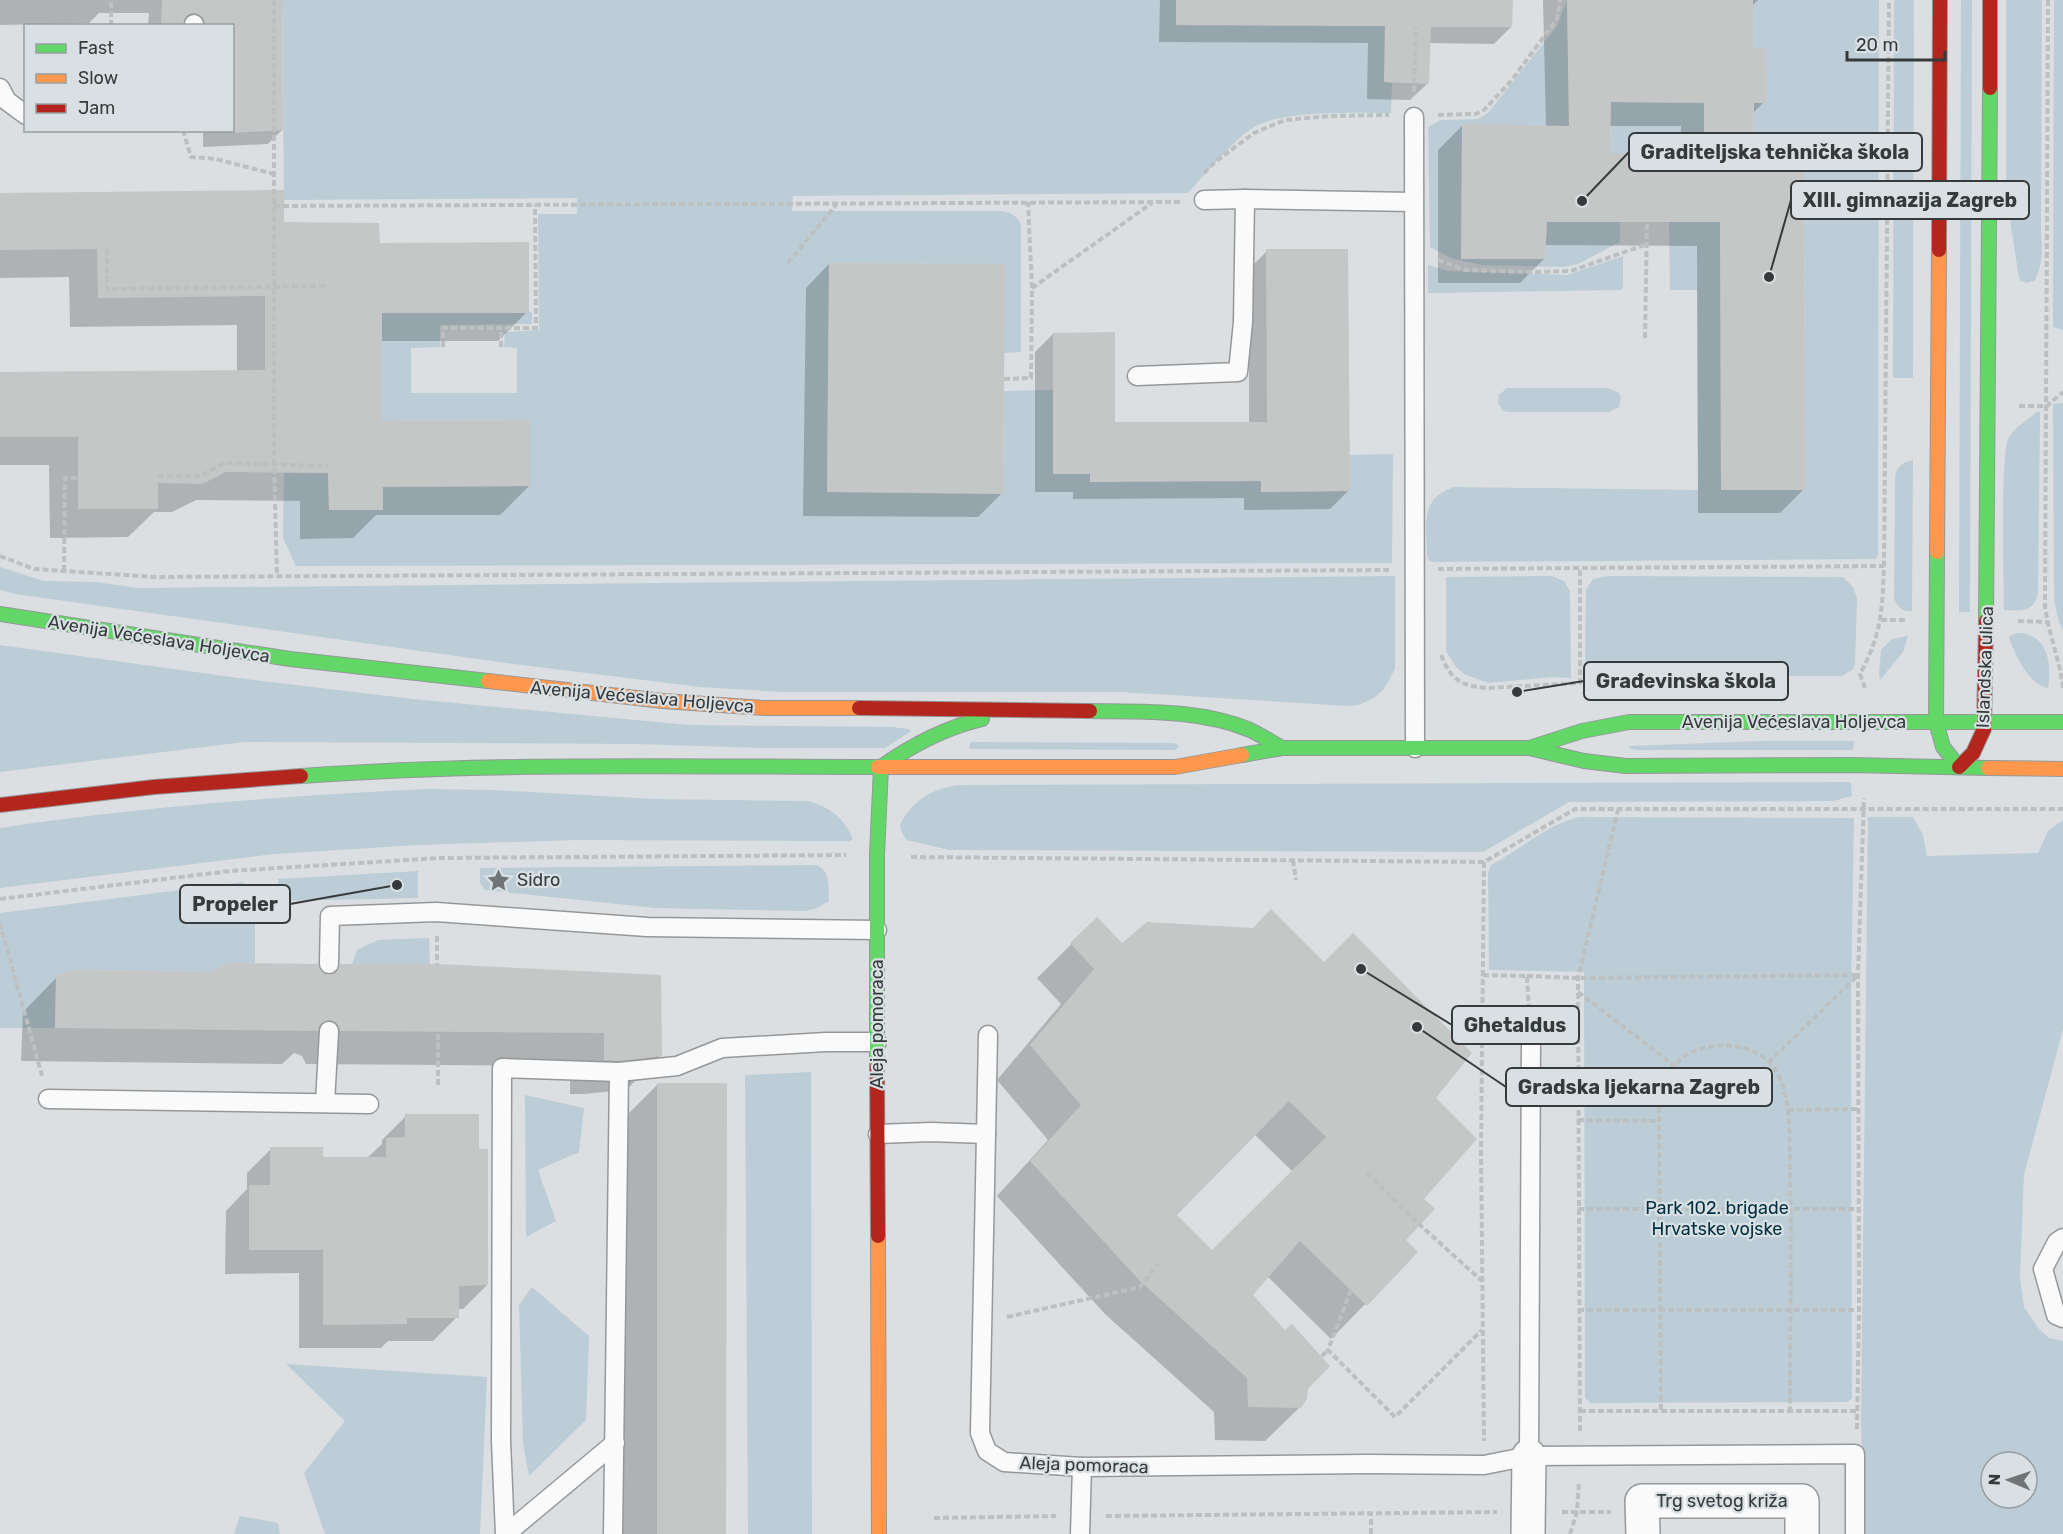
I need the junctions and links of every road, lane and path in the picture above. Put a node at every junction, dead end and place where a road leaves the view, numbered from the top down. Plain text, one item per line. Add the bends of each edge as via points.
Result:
1 (111, 0) edge
2 (274, 0) edge
3 (1560, 0) edge
4 (1888, 0) edge
5 (1940, 0) edge
6 (1990, 0) edge
7 (2048, 0) edge
8 (111, 24) edge
9 (1416, 27) dead end
10 (1415, 84) dead end
11 (0, 88) edge
12 (24, 114) edge
13 (1414, 117) junction
14 (184, 132) edge
15 (274, 174) junction
16 (1199, 178) dead end
17 (1184, 194) dead end
18 (1245, 199) junction
19 (1204, 200) joint
20 (1028, 202) junction
21 (1153, 202) junction
22 (1176, 202) junction
23 (1413, 202) junction
24 (837, 204) junction
25 (535, 205) junction
26 (274, 206) junction
27 (1647, 222) dead end
28 (1647, 243) junction
29 (107, 249) dead end
30 (1413, 249) junction
31 (788, 263) dead end
32 (327, 286) dead end
33 (274, 287) junction
34 (1032, 288) junction
35 (501, 328) junction
36 (1645, 338) dead end
37 (443, 347) dead end
38 (501, 347) dead end
39 (1137, 376) dead end
40 (1004, 379) dead end
41 (2063, 392) edge
42 (2019, 406) dead end
43 (2047, 406) junction
44 (274, 464) junction
45 (328, 466) dead end
46 (158, 476) dead end
47 (78, 478) dead end
48 (0, 556) edge
49 (1884, 566) junction
50 (1580, 568) junction
51 (1395, 569) dead end
52 (1431, 569) dead end
53 (1439, 569) junction
54 (64, 571) junction
55 (277, 576) junction
56 (1439, 580) dead end
57 (0, 614) edge
58 (1881, 620) junction
59 (1912, 620) dead end
60 (2009, 621) dead end
61 (2047, 622) junction
62 (1441, 647) dead end
63 (1865, 689) dead end
64 (2062, 700) edge
65 (1030, 709) junction
66 (1936, 722) junction
67 (1985, 722) junction
68 (2063, 722) edge
69 (1282, 748) junction
70 (1414, 748) junction
71 (1529, 748) junction
72 (881, 767) junction
73 (1959, 767) junction
74 (2063, 769) edge
75 (0, 805) edge
76 (1864, 808) junction
77 (2063, 809) edge
78 (1618, 810) junction
79 (855, 855) dead end
80 (908, 857) dead end
81 (1293, 860) junction
82 (1484, 862) junction
83 (1296, 879) dead end
84 (0, 899) edge
85 (0, 924) edge
86 (877, 930) junction
87 (329, 964) dead end
88 (1483, 975) junction
89 (1858, 975) junction
90 (1527, 976) junction
91 (1578, 978) junction
92 (1578, 992) junction
93 (329, 1031) dead end
94 (438, 1032) dead end
95 (988, 1035) dead end
96 (1530, 1036) joint
97 (877, 1042) junction
98 (1768, 1063) junction
99 (1675, 1066) junction
100 (619, 1072) junction
101 (438, 1085) dead end
102 (48, 1099) joint
103 (325, 1103) junction
104 (369, 1104) dead end
105 (1858, 1109) junction
106 (1788, 1110) junction
107 (1578, 1120) junction
108 (1659, 1121) junction
109 (878, 1134) junction
110 (986, 1134) junction
111 (1367, 1173) dead end
112 (1578, 1209) junction
113 (1791, 1209) junction
114 (1858, 1209) junction
115 (1660, 1210) junction
116 (2063, 1238) edge
117 (1158, 1264) dead end
118 (1482, 1281) junction
119 (1351, 1290) dead end
120 (1578, 1310) junction
121 (1859, 1310) junction
122 (1660, 1311) junction
123 (1790, 1311) junction
124 (2063, 1318) edge
125 (983, 1322) junction
126 (1483, 1330) junction
127 (1328, 1350) junction
128 (1322, 1356) dead end
129 (1661, 1410) junction
130 (1790, 1411) junction
131 (1858, 1411) junction
132 (615, 1443) junction
133 (1855, 1454) junction
134 (1529, 1456) junction
135 (1484, 1465) junction
136 (1082, 1467) junction
137 (1371, 1513) junction
138 (1080, 1516) junction
139 (934, 1518) dead end
140 (1528, 1523) edge
141 (1643, 1523) edge
142 (506, 1534) edge
143 (613, 1534) edge
144 (879, 1534) edge
145 (1080, 1534) edge
146 (1371, 1534) edge
147 (1802, 1534) edge
148 (1855, 1534) edge

1 - 8 path
2 - 15 path
3 - 13 path via 1557,19 1484,110 1475,114
4 - 49 path
5 - 66 street
6 - 67 street, Islandska ulica
7 - 43 path
9 - 10 path
11 - 12 lane via 7,101
13 - 16 path via 1285,120 1254,133
13 - 23 lane
14 - 15 path via 191,157 216,159
15 - 26 path
17 - 22 path
18 - 19 lane
18 - 23 lane
18 - 39 lane via 1238,372
19 - 22 path
20 - 21 path
20 - 24 path
20 - 34 path
21 - 22 path
21 - 34 path
23 - 30 lane
24 - 25 path
24 - 31 path
25 - 26 path
25 - 35 path via 536,328
26 - 33 path
27 - 28 path
28 - 30 path via 1571,271 1532,272 1465,270
28 - 36 path
29 - 33 path via 107,289
30 - 70 lane
32 - 33 path
33 - 44 path
34 - 40 path via 1030,378
35 - 37 path via 443,328
35 - 38 path
41 - 43 path
42 - 43 path
43 - 61 path
44 - 45 path
44 - 46 path via 225,463 200,476
44 - 55 path
47 - 54 path via 65,478
48 - 54 path via 34,569
49 - 50 path
49 - 58 path
50 - 53 path
50 - 62 path via 1580,682 1472,687 1457,681 1449,672
51 - 55 path
52 - 53 path
53 - 56 path
54 - 55 path via 155,577
57 - 65 street, Avenija Većeslava Holjevca via 290,659 663,701 765,708
58 - 59 path
58 - 63 path via 1860,674
60 - 61 path
61 - 64 path via 2062,678
65 - 69 street, Avenija Većeslava Holjevca via 1170,713 1250,730
65 - 72 street via 963,723 934,734
66 - 67 street, Avenija Većeslava Holjevca
66 - 71 street, Avenija Većeslava Holjevca via 1629,722 1582,731
66 - 73 street via 1944,751
67 - 68 street, Avenija Većeslava Holjevca
67 - 73 street, Islandska ulica via 1975,753
69 - 70 street, Avenija Većeslava Holjevca
69 - 72 street, Avenija Većeslava Holjevca via 1175,768
70 - 71 street, Avenija Većeslava Holjevca
71 - 73 street, Avenija Većeslava Holjevca via 1626,766
72 - 75 street, Avenija Većeslava Holjevca via 550,767 342,773 154,787
72 - 86 street, Aleja pomoraca
73 - 74 street, Avenija Većeslava Holjevca
76 - 77 path
76 - 78 path
76 - 89 path
78 - 82 path via 1575,809
78 - 91 path
79 - 84 path via 440,858 230,871
80 - 81 path
81 - 82 path
81 - 83 path
82 - 88 path
85 - 102 path
86 - 87 lane via 647,927 436,912 330,916
86 - 97 street, Aleja pomoraca
88 - 90 path
88 - 118 path
89 - 91 path
89 - 98 path
89 - 105 path
90 - 91 path
90 - 96 path
91 - 92 path
92 - 99 path
92 - 107 path
93 - 103 lane
94 - 101 path
95 - 110 lane, Aleja pomoraca
96 - 134 lane
97 - 100 lane via 722,1048 678,1066
97 - 109 street, Aleja pomoraca
98 - 99 path via 1735,1046 1710,1046 1684,1057
98 - 106 path via 1777,1073
99 - 108 path via 1661,1094
100 - 132 lane
100 - 142 lane via 502,1068 501,1441
102 - 103 lane
103 - 104 lane
105 - 106 path
105 - 114 path
106 - 113 path
107 - 108 path
107 - 112 path
108 - 115 path
109 - 110 lane
109 - 144 street, Aleja pomoraca
110 - 125 lane, Aleja pomoraca
111 - 118 path
112 - 115 path
112 - 120 path
113 - 114 path
113 - 115 path
113 - 123 path
114 - 121 path
115 - 122 path
116 - 124 lane via 2043,1269 2056,1315
117 - 125 path via 1140,1287
118 - 126 path
119 - 127 path
120 - 122 path
120 - 129 path via 1580,1411
121 - 123 path
121 - 131 path
122 - 123 path
122 - 129 path
123 - 130 path
125 - 136 lane, Aleja pomoraca via 980,1433 987,1451 1004,1462
126 - 127 path via 1395,1417
126 - 135 path
127 - 128 path
129 - 130 path
130 - 131 path
131 - 133 path
132 - 142 lane
132 - 143 lane
133 - 134 lane, Aleja pomoraca
133 - 148 lane
134 - 135 lane, Aleja pomoraca
134 - 140 street
135 - 136 lane, Aleja pomoraca
136 - 138 lane
137 - 138 path
137 - 140 path
137 - 146 path
138 - 139 path
138 - 145 lane
140 - 141 path
141 - 147 street, Trg svetog križa via 1642,1501 1802,1501

